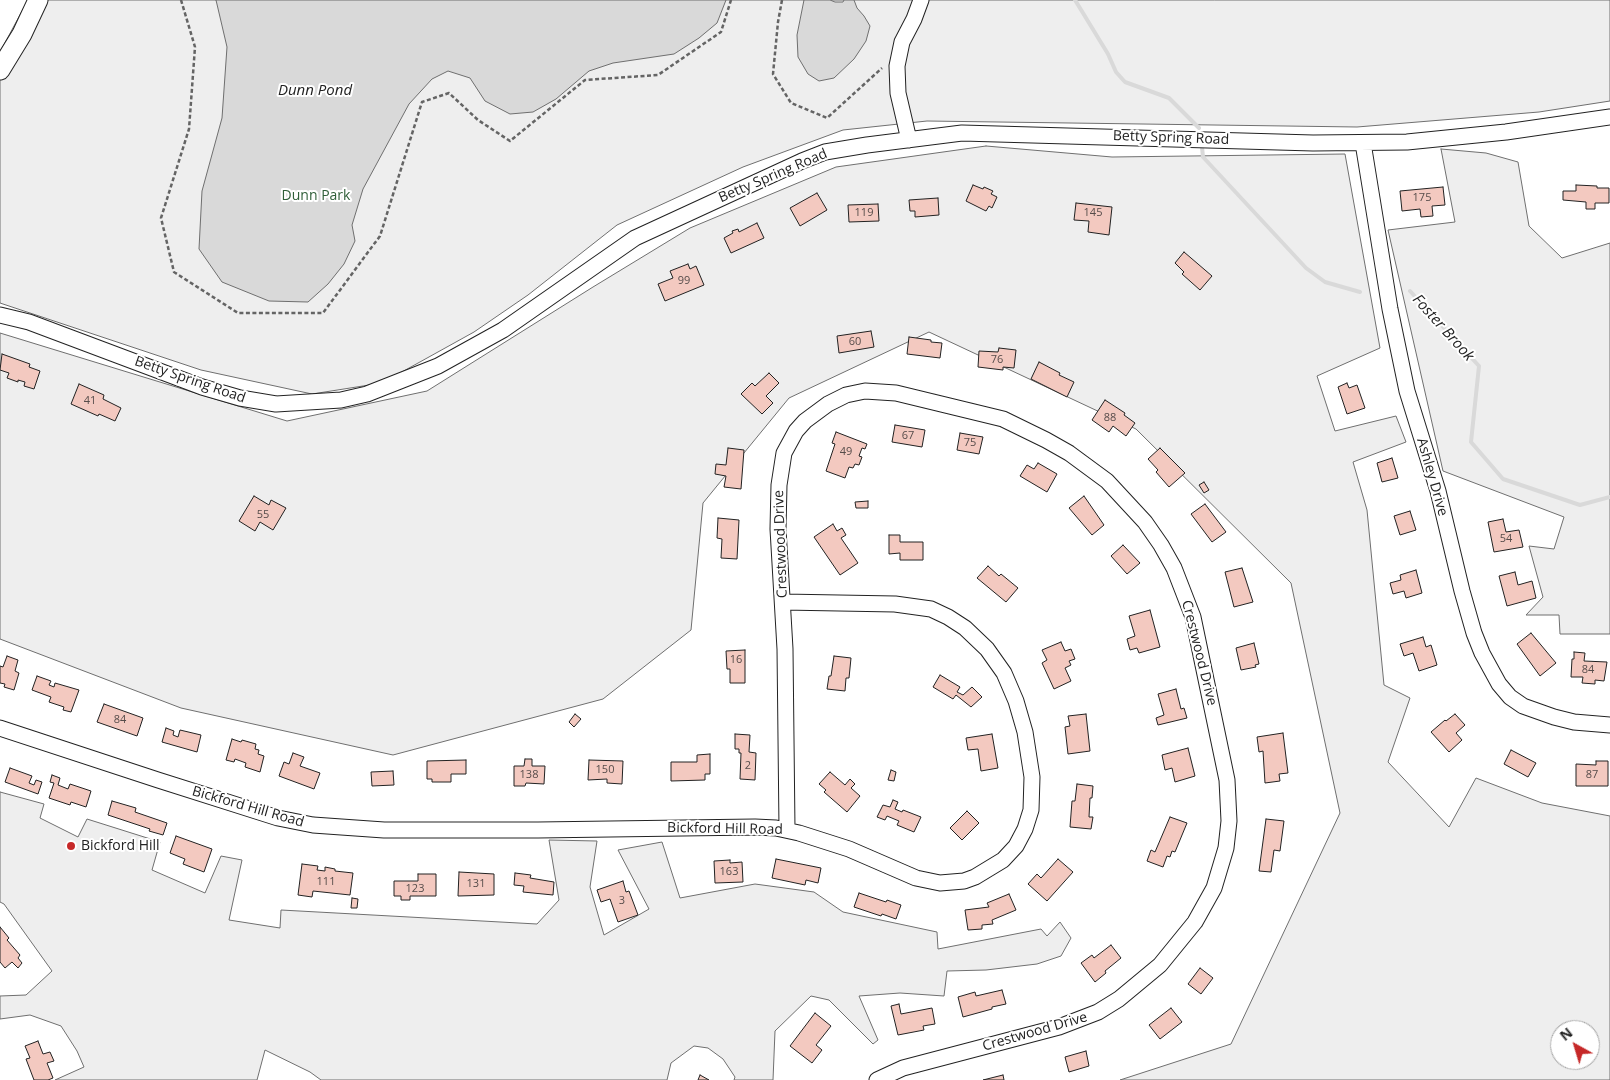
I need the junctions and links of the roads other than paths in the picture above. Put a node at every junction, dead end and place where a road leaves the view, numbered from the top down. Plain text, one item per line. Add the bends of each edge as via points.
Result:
1 (38, 0) edge
2 (921, 0) edge
3 (0, 70) edge
4 (1610, 117) edge
5 (910, 140) junction
6 (1363, 143) junction
7 (0, 314) edge
8 (783, 602) junction
9 (1610, 725) edge
10 (0, 728) edge
11 (787, 829) junction
12 (877, 1080) edge

1 - 3 main road
2 - 5 street via 902,42 897,66 898,93
4 - 6 street, Betty Spring Road via 1462,137
5 - 6 street, Betty Spring Road via 962,133
5 - 7 street, Betty Spring Road via 851,147 813,156 694,209 635,238 480,344 438,366 355,398 276,404 240,398
6 - 9 street, Ashley Drive via 1390,309 1406,382 1482,654 1499,684 1523,706 1574,722
8 - 11 street, Crestwood Drive
8 - 11 street, Bickford Hill Road via 919,606 939,612 964,628 981,642 1008,682 1025,732 1032,777 1028,820 1016,846 996,866 964,881 940,883 916,878 849,849
8 - 12 street, Crestwood Drive via 778,529 781,464 796,430 812,414 846,395 876,391 896,392 1003,419 1088,466 1125,499 1161,545 1174,568 1193,617 1227,780 1229,821 1226,848 1214,888 1179,944 1150,974 1119,999 1086,1018 904,1068
10 - 11 street, Bickford Hill Road via 278,818 313,825 394,830

